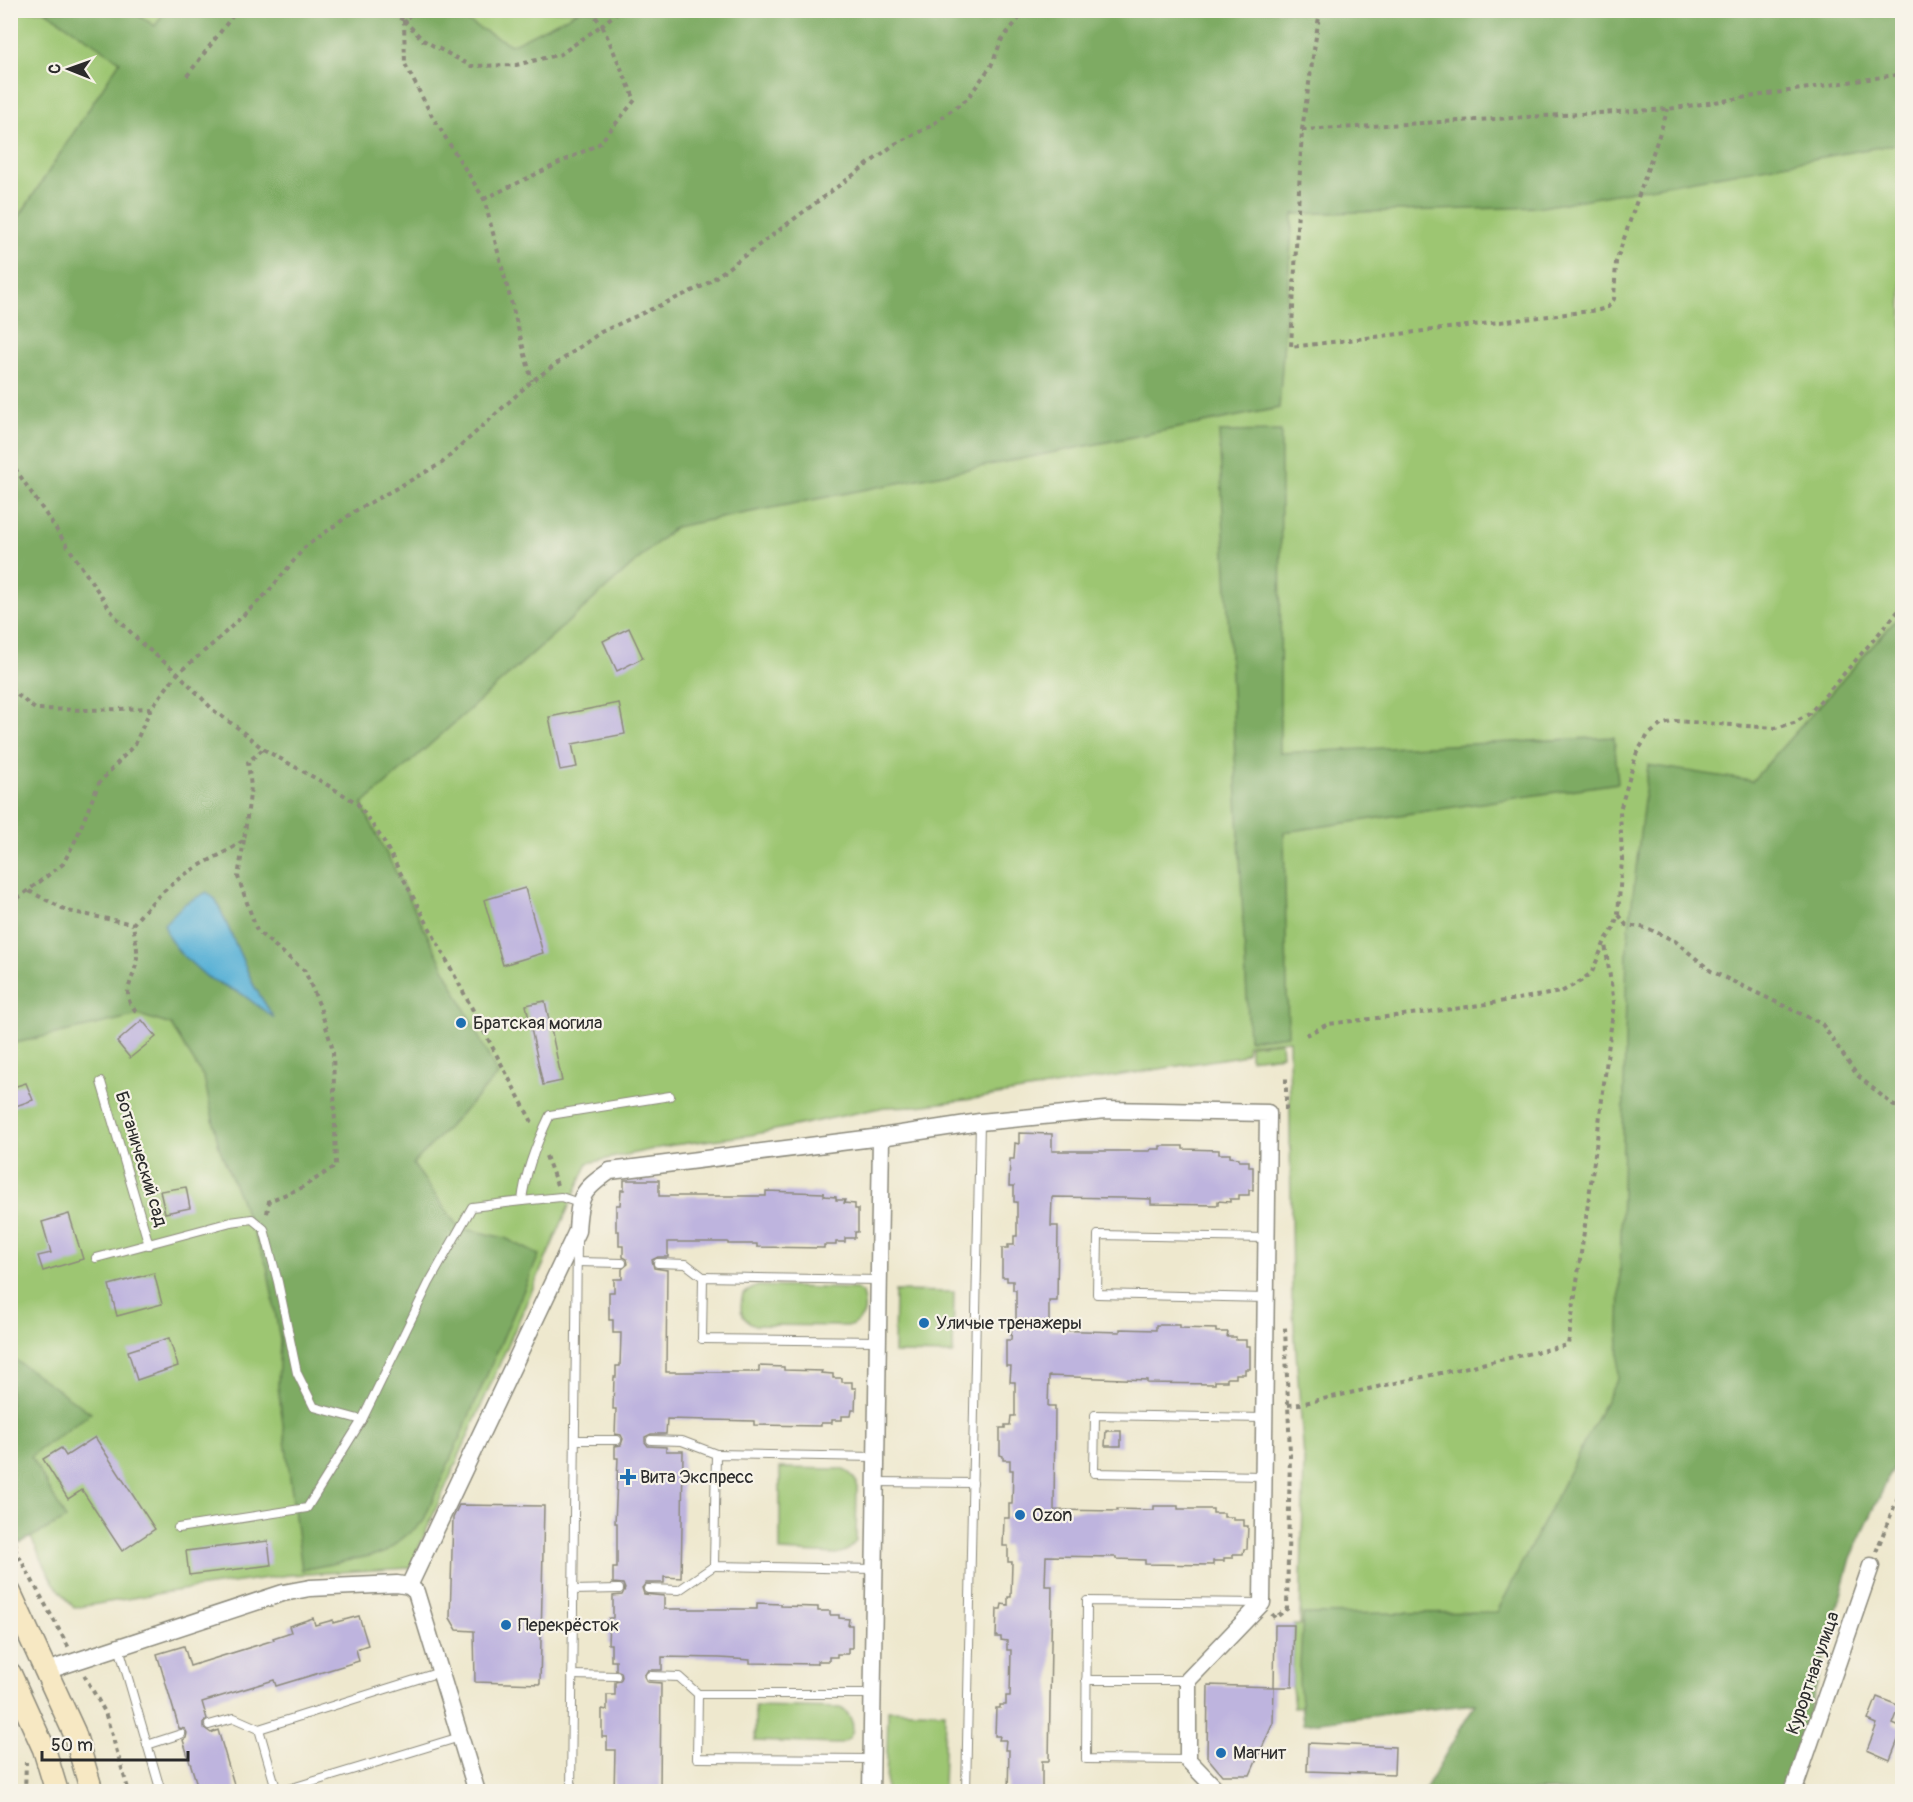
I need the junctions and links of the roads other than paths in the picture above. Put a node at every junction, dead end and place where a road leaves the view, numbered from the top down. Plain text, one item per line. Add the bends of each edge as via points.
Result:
1 (101, 1082) dead end
2 (670, 1096) dead end
3 (980, 1122) junction
4 (881, 1137) junction
5 (522, 1201) junction
6 (579, 1203) junction
7 (578, 1231) junction
8 (1267, 1238) junction
9 (149, 1245) junction
10 (96, 1258) dead end
11 (577, 1262) junction
12 (622, 1263) dead end
13 (658, 1263) dead end
14 (703, 1277) junction
15 (879, 1280) junction
16 (1266, 1298) junction
17 (878, 1341) junction
18 (1264, 1418) junction
19 (362, 1420) junction
20 (575, 1440) junction
21 (617, 1440) dead end
22 (651, 1440) dead end
23 (716, 1454) junction
24 (876, 1457) junction
25 (1263, 1476) junction
26 (876, 1482) junction
27 (973, 1483) junction
28 (178, 1528) dead end
29 (714, 1566) junction
30 (1870, 1566) road end
31 (874, 1569) junction
32 (409, 1586) junction
33 (619, 1589) dead end
34 (648, 1589) dead end
35 (573, 1590) junction
36 (10, 1593) edge
37 (1262, 1603) junction
38 (119, 1647) junction
39 (46, 1671) junction
40 (440, 1672) junction
41 (10, 1674) edge
42 (572, 1675) junction
43 (616, 1676) dead end
44 (650, 1676) dead end
45 (1086, 1680) junction
46 (1188, 1680) junction
47 (698, 1694) junction
48 (873, 1694) junction
49 (209, 1725) dead end
50 (259, 1729) junction
51 (181, 1734) dead end
52 (460, 1737) junction
53 (147, 1744) junction
54 (871, 1759) junction
55 (1188, 1761) junction
56 (49, 1767) junction
57 (47, 1791) edge
58 (57, 1791) edge
59 (92, 1791) edge
60 (161, 1791) edge
61 (278, 1791) edge
62 (477, 1791) edge
63 (571, 1791) edge
64 (871, 1791) edge
65 (966, 1791) edge
66 (1219, 1791) edge
67 (1793, 1791) edge

1 - 9 lane, Ботанический сад
2 - 5 lane via 550,1115 523,1185
3 - 4 street
3 - 8 street via 1106,1110 1268,1113
3 - 27 lane
4 - 6 street via 610,1171 589,1185
4 - 15 street
5 - 6 lane via 561,1197
5 - 19 lane via 472,1206 429,1283
6 - 7 street
7 - 11 lane
7 - 32 street
8 - 16 street
8 - 16 lane via 1098,1235 1096,1294
9 - 10 lane
9 - 19 lane via 252,1219 264,1229 297,1373 314,1407
11 - 12 lane
11 - 20 lane
13 - 14 lane via 686,1264
14 - 15 lane
14 - 17 lane via 702,1339
15 - 17 street
16 - 18 street
17 - 24 street
18 - 25 street
18 - 25 lane via 1095,1414 1094,1449 1094,1473
19 - 28 lane via 307,1508
20 - 21 lane
20 - 35 lane
22 - 23 lane via 682,1441
23 - 24 lane
23 - 29 lane
24 - 26 street
25 - 37 street
26 - 27 lane
26 - 31 street
27 - 65 lane
29 - 31 lane
29 - 34 lane via 679,1590
30 - 67 street, Курортная улица
31 - 48 street
32 - 38 street via 310,1588 284,1593
32 - 40 street via 416,1592
33 - 35 lane
35 - 42 lane
36 - 39 main road
37 - 45 lane via 1087,1601
37 - 46 street
38 - 39 street
38 - 53 lane
39 - 59 main road via 74,1732
40 - 50 lane
40 - 52 street
41 - 56 main road
42 - 43 lane
42 - 63 lane
44 - 47 lane via 679,1677
45 - 46 lane
45 - 55 lane via 1086,1759
46 - 55 street
47 - 48 lane
47 - 54 lane via 697,1758
48 - 54 street
49 - 50 lane via 234,1718
50 - 61 lane
51 - 53 lane
52 - 61 lane
52 - 62 street
53 - 60 lane
54 - 64 street
55 - 66 street
56 - 57 street
56 - 58 main road

